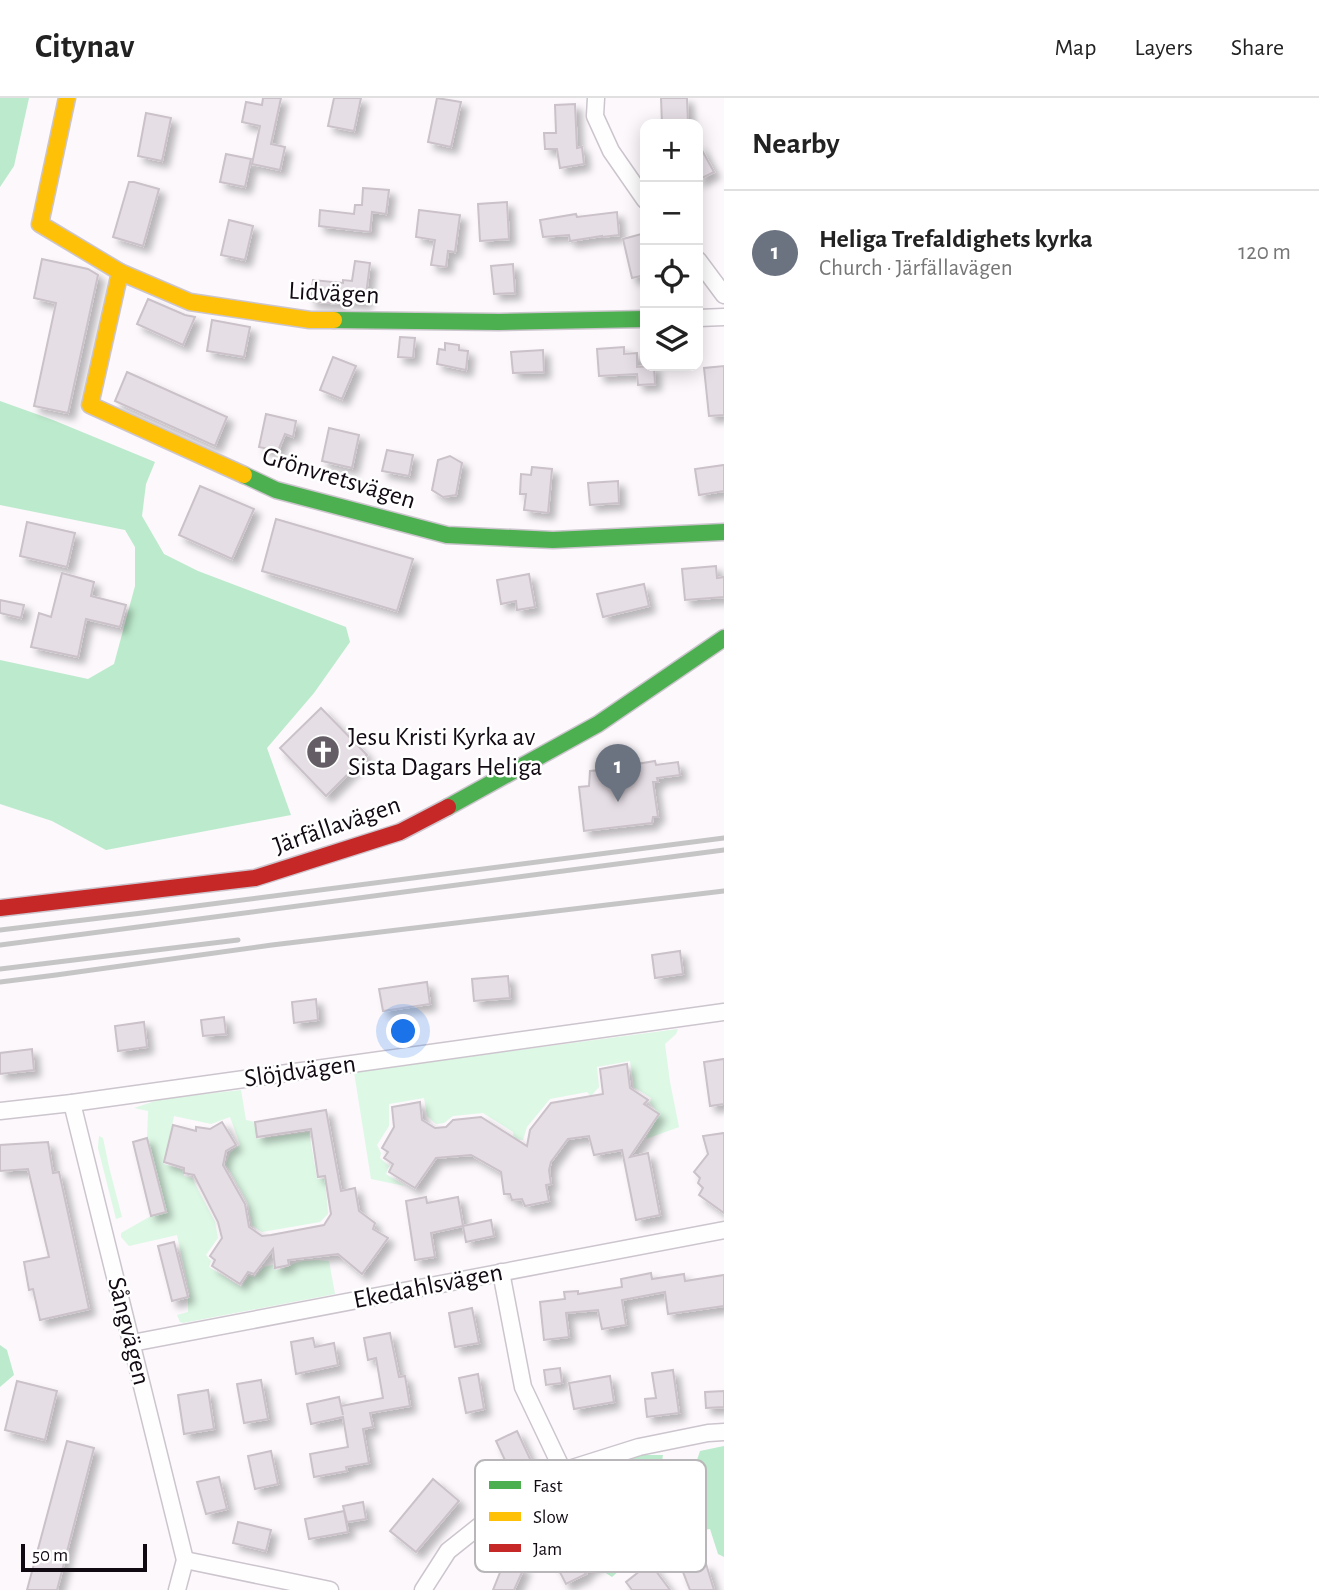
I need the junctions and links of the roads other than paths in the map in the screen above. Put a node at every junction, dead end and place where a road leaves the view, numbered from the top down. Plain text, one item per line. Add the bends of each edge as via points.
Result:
1 (67, 98) edge
2 (596, 98) edge
3 (640, 193) edge
4 (703, 267) edge
5 (120, 272) junction
6 (724, 295) edge
7 (724, 317) edge
8 (703, 318) edge
9 (640, 319) edge
10 (724, 532) edge
11 (724, 638) edge
12 (0, 908) edge
13 (724, 1012) edge
14 (72, 1102) junction
15 (0, 1111) edge
16 (724, 1230) edge
17 (501, 1272) junction
18 (132, 1343) junction
19 (724, 1432) edge
20 (558, 1460) edge
21 (598, 1460) edge
22 (475, 1529) edge
23 (186, 1560) junction
24 (177, 1590) edge
25 (330, 1590) edge
26 (423, 1590) edge

1 - 5 street, Lidvägen via 40,224
2 - 3 street via 595,116 611,151
4 - 6 street
5 - 9 street, Lidvägen via 190,302 310,320
5 - 10 street, Grönvretsvägen via 90,405 276,490 447,536 553,540
7 - 8 street
11 - 12 street, Järfällavägen via 597,724 400,832 255,878
13 - 14 street, Slöjdvägen
14 - 15 street, Slöjdvägen
14 - 18 street, Sångvägen
16 - 17 street, Ekedahlsvägen
17 - 18 street, Ekedahlsvägen
17 - 20 street via 523,1387
18 - 23 street, Sångvägen
19 - 21 street via 639,1447
22 - 26 street via 448,1551
23 - 24 street
23 - 25 street

